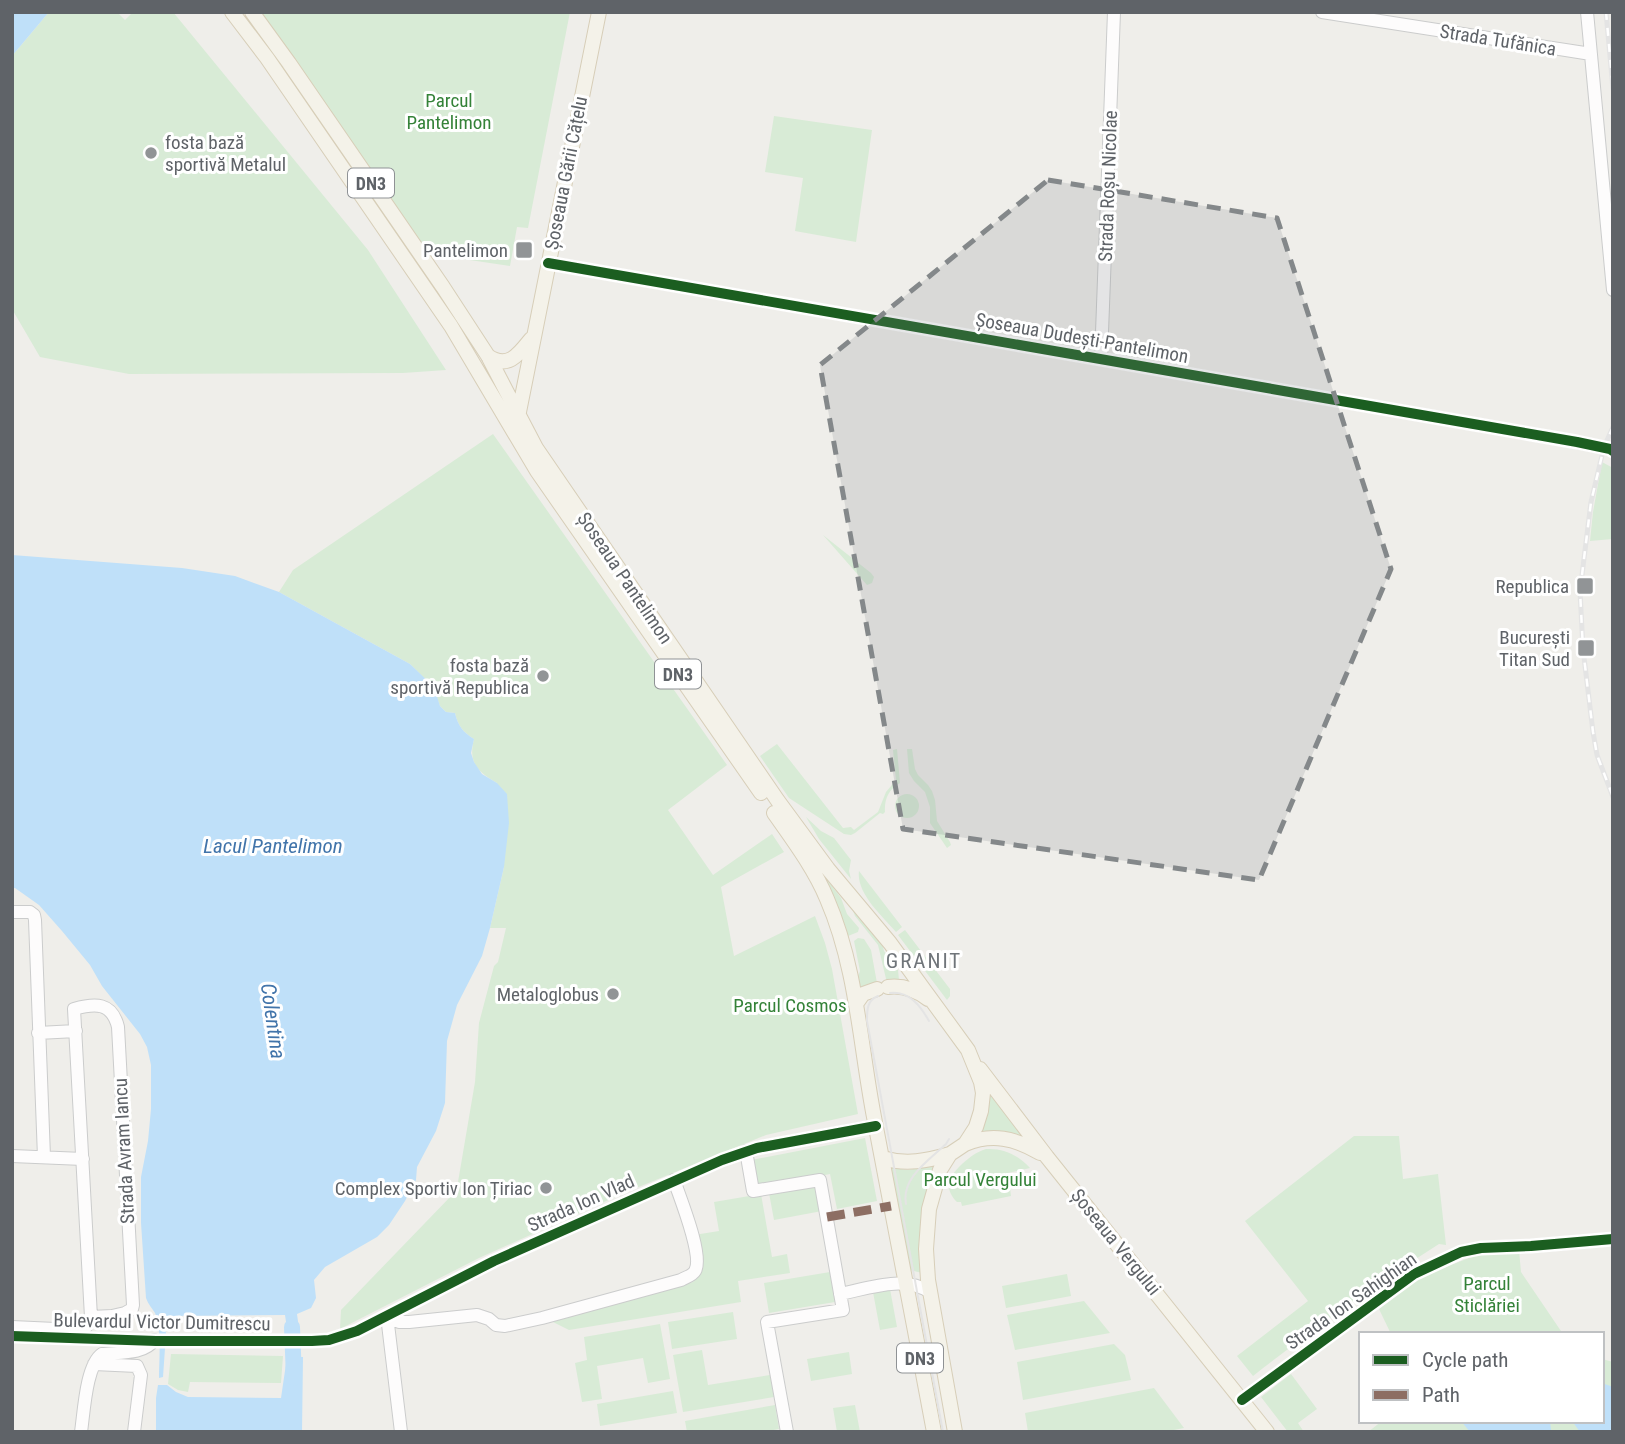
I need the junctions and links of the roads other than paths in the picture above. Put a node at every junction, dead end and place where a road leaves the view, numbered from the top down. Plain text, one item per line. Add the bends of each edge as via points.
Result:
1 (232, 12) edge
2 (252, 12) edge
3 (599, 12) edge
4 (1114, 12) edge
5 (1322, 12) edge
6 (1587, 12) edge
7 (1591, 54) junction
8 (548, 263) junction
9 (1613, 290) edge
10 (534, 336) junction
11 (488, 356) junction
12 (1101, 359) junction
13 (502, 412) junction
14 (519, 416) junction
15 (517, 439) junction
16 (1612, 449) edge
17 (12, 912) edge
18 (935, 1003) junction
19 (856, 1004) junction
20 (76, 1031) junction
21 (38, 1033) junction
22 (968, 1050) junction
23 (876, 1126) junction
24 (965, 1144) junction
25 (746, 1152) junction
26 (950, 1154) junction
27 (12, 1156) edge
28 (44, 1157) junction
29 (1047, 1157) junction
30 (83, 1158) junction
31 (882, 1158) junction
32 (674, 1180) junction
33 (1613, 1239) edge
34 (906, 1283) junction
35 (930, 1292) junction
36 (841, 1294) junction
37 (387, 1316) junction
38 (91, 1317) junction
39 (12, 1327) edge
40 (12, 1336) edge
41 (155, 1340) junction
42 (312, 1341) joint
43 (94, 1364) junction
44 (1242, 1400) junction
45 (80, 1432) edge
46 (134, 1432) edge
47 (401, 1432) edge
48 (787, 1432) edge
49 (934, 1432) edge
50 (955, 1432) edge
51 (1268, 1432) edge

1 - 13 main road, Șoseaua Pantelimon / DN3 via 444,315
2 - 11 main road, Șoseaua Pantelimon / DN3
3 - 8 main road, Șoseaua Gării Cățelu
4 - 12 street, Strada Roșu Nicolae
5 - 7 street, Strada Tufănica
6 - 7 street
7 - 9 street
8 - 10 main road, Șoseaua Gării Cățelu
8 - 12 street, Șoseaua Dudești-Pantelimon
10 - 11 main road via 507,361
10 - 14 main road, Șoseaua Gării Cățelu
11 - 14 main road, Șoseaua Pantelimon / DN3
12 - 16 street, Șoseaua Dudești-Pantelimon
13 - 14 main road
13 - 15 main road, Șoseaua Pantelimon / DN3
14 - 15 main road, Șoseaua Gării Cățelu
14 - 18 main road, Șoseaua Pantelimon / DN3 via 563,488 785,811
15 - 19 main road, Șoseaua Pantelimon / DN3 via 801,851 833,913
17 - 21 street via 34,915
18 - 19 main road via 908,988 883,988 863,994
18 - 22 main road, Șoseaua Pantelimon / DN3
19 - 23 main road, Șoseaua Pantelimon / DN3
20 - 21 street
20 - 30 street, Strada Avram Iancu
20 - 38 street, Strada Avram Iancu via 74,1009 96,1005 106,1008 116,1020 133,1306 125,1313
21 - 28 street
22 - 24 main road, Șoseaua Pantelimon / DN3 via 983,1093 979,1120
22 - 29 main road, Șoseaua Vergului
23 - 25 street, Strada Ion Vlad
23 - 31 main road, Șoseaua Pantelimon / DN3
24 - 26 main road
24 - 29 main road via 1000,1137
25 - 32 street, Strada Ion Vlad
25 - 36 street via 753,1191 820,1180
26 - 31 main road via 919,1162
26 - 35 main road, DN3 via 940,1170 929,1209 926,1259
27 - 28 street
28 - 30 street
29 - 44 main road, Șoseaua Vergului
30 - 38 street, Strada Avram Iancu
31 - 34 main road, Șoseaua Pantelimon / DN3
32 - 37 street, Strada Ion Vlad via 494,1261
32 - 37 street via 696,1250 697,1264 690,1276 505,1325 477,1315 409,1322
33 - 44 street, Strada Ion Sahighian via 1461,1252 1414,1274
34 - 35 street
34 - 36 street
34 - 49 main road, Șoseaua Pantelimon / DN3
35 - 50 main road, DN3
36 - 48 street via 843,1310 767,1322
37 - 42 street, Strada Ion Vlad via 344,1336
37 - 47 street
38 - 39 street, Strada Avram Iancu via 86,1327 77,1330
40 - 41 street, Bulevardul Victor Dumitrescu
41 - 42 street, Bulevardul Victor Dumitrescu
41 - 43 street via 145,1349 102,1354
43 - 45 street
43 - 46 street via 131,1365 140,1370
44 - 51 main road, Șoseaua Vergului

